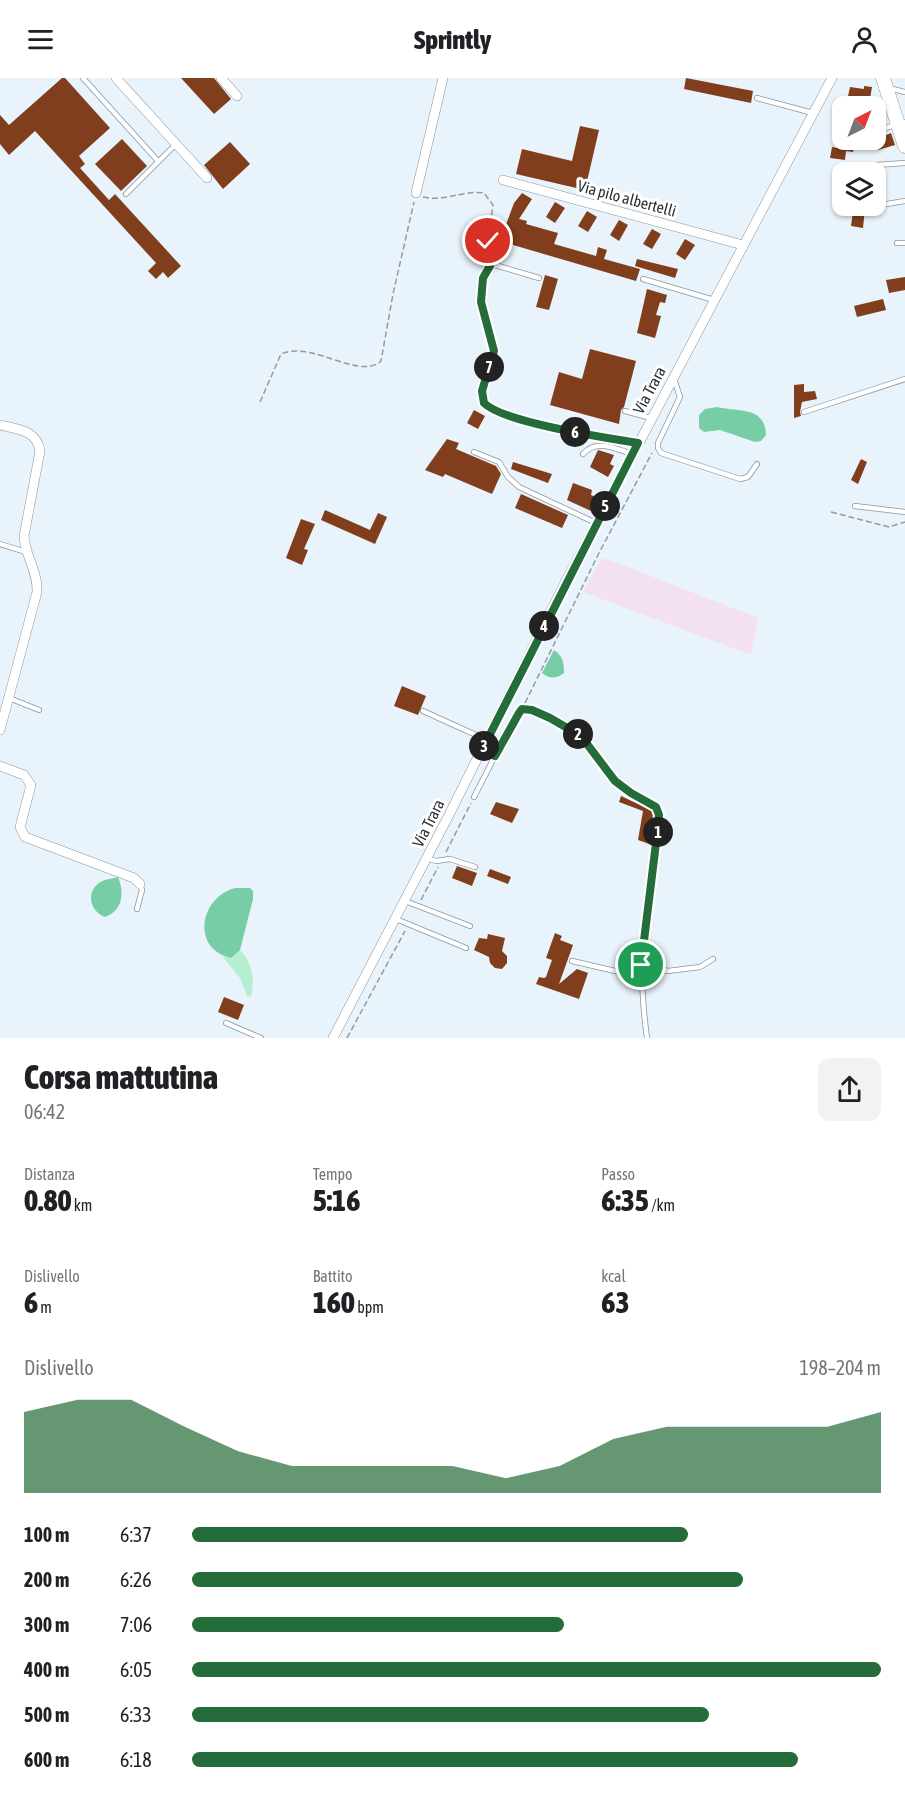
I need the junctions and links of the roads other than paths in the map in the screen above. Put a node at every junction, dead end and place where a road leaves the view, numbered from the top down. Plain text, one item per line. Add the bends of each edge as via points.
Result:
1 (83, 78) edge
2 (116, 78) edge
3 (221, 78) edge
4 (443, 78) edge
5 (832, 78) edge
6 (885, 83) edge
7 (905, 92) edge
8 (237, 96) dead end
9 (757, 98) dead end
10 (813, 113) junction
11 (901, 123) edge
12 (886, 128) edge
13 (176, 144) junction
14 (905, 144) edge
15 (158, 161) junction
16 (905, 163) edge
17 (886, 164) edge
18 (207, 178) dead end
19 (502, 180) dead end
20 (416, 193) road end
21 (126, 194) dead end
22 (905, 201) edge
23 (886, 204) edge
24 (897, 243) dead end
25 (905, 243) edge
26 (743, 245) junction
27 (539, 278) dead end
28 (643, 279) dead end
29 (714, 300) junction
30 (673, 376) junction
31 (905, 379) edge
32 (625, 411) dead end
33 (804, 412) dead end
34 (651, 418) junction
35 (0, 425) edge
36 (638, 443) junction
37 (474, 452) dead end
38 (583, 453) dead end
39 (632, 454) junction
40 (757, 464) dead end
41 (855, 506) dead end
42 (905, 512) edge
43 (596, 523) junction
44 (0, 544) edge
45 (26, 552) junction
46 (9, 698) junction
47 (39, 710) dead end
48 (423, 711) dead end
49 (0, 730) edge
50 (487, 740) junction
51 (482, 750) junction
52 (495, 756) junction
53 (0, 766) edge
54 (474, 796) dead end
55 (427, 858) junction
56 (475, 867) dead end
57 (140, 884) joint
58 (405, 901) junction
59 (137, 909) dead end
60 (396, 919) junction
61 (470, 926) dead end
62 (466, 948) dead end
63 (713, 959) dead end
64 (572, 961) dead end
65 (641, 965) junction
66 (641, 977) junction
67 (226, 1023) dead end
68 (261, 1038) edge
69 (333, 1038) edge
70 (647, 1038) edge

1 - 15 lane
2 - 13 street
3 - 8 street
4 - 20 street
5 - 10 street, Via Trara
6 - 7 lane
6 - 11 main road
9 - 10 lane
10 - 26 street, Via Trara
11 - 12 lane
11 - 14 main road
13 - 15 lane
13 - 18 street
15 - 21 lane
16 - 17 lane
19 - 26 street, Via pilo albertelli
22 - 23 lane
24 - 25 lane
26 - 29 street, Via Trara
27 - 36 lane via 499,265 490,266 483,278 481,298 493,346 482,391 484,403 543,425
28 - 29 lane
29 - 30 street, Via Trara
30 - 34 street, Via Trara
30 - 40 lane via 680,397 658,443 663,455 740,479 748,477
31 - 33 lane
32 - 34 lane
34 - 36 street, Via Trara
35 - 45 street via 31,434 40,447 24,532
36 - 39 street, Via Trara
37 - 43 lane via 499,462 519,487
38 - 39 lane via 601,445
39 - 43 street, Via Trara
41 - 42 lane
43 - 50 street, Via Trara
44 - 45 lane
45 - 46 street via 35,572 37,592
46 - 47 lane
46 - 49 street
48 - 50 lane
50 - 51 street, Via Trara
51 - 52 lane
51 - 55 street, Via Trara
52 - 54 lane
52 - 65 lane via 522,709 532,710 581,736 615,781 657,808
53 - 57 street via 24,775 31,785 20,827 25,837 134,878
55 - 56 lane via 450,859
55 - 58 street, Via Trara
57 - 59 lane
58 - 60 street, Via Trara
58 - 61 lane
60 - 62 lane
60 - 69 street, Via Trara
63 - 65 lane via 700,967 668,971
64 - 66 lane
65 - 66 lane
66 - 70 lane
67 - 68 lane

